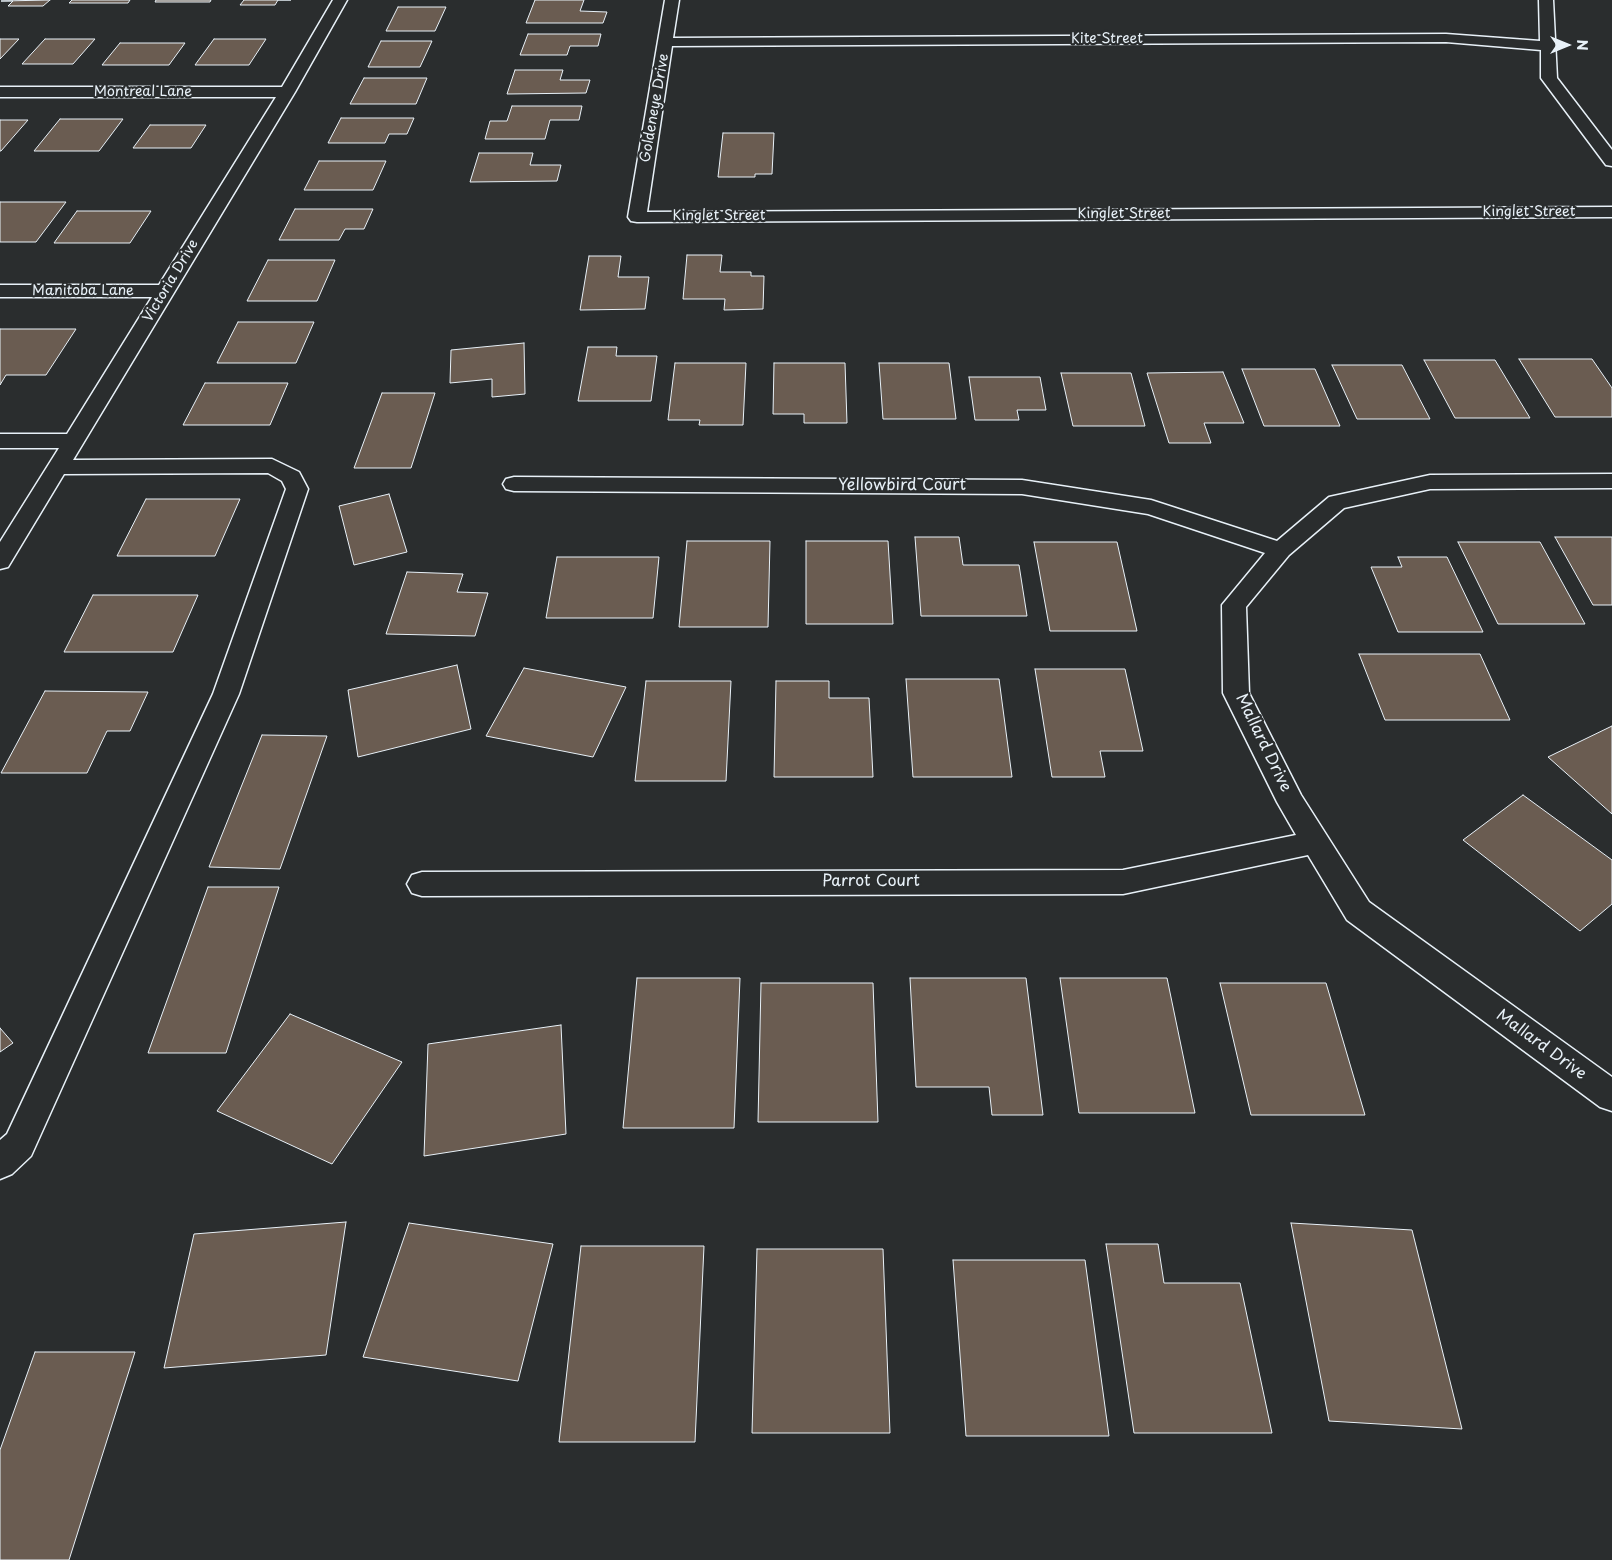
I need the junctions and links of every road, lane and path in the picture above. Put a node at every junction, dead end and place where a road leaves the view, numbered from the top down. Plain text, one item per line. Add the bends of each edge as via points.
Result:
1 (340, 0) edge
2 (672, 0) edge
3 (1546, 0) edge
4 (666, 42) junction
5 (1548, 46) junction
6 (0, 92) edge
7 (287, 92) junction
8 (1612, 160) edge
9 (1612, 212) edge
10 (637, 216) joint
11 (0, 291) edge
12 (166, 291) junction
13 (0, 441) edge
14 (74, 441) junction
15 (58, 467) junction
16 (1612, 481) edge
17 (514, 484) dead end
18 (1281, 550) junction
19 (0, 561) edge
20 (1316, 842) junction
21 (422, 884) dead end
22 (1612, 1096) edge
23 (0, 1162) edge

1 - 7 street, Victoria Drive
2 - 4 street, Goldeneye Drive
3 - 5 street
4 - 5 street, Kite Street via 1446,38
4 - 10 street, Goldeneye Drive
5 - 8 street via 1549,78
6 - 7 street, Montreal Lane
7 - 12 street, Victoria Drive
9 - 10 street, Kinglet Street
11 - 12 street, Manitoba Lane
12 - 14 street, Victoria Drive
13 - 14 street
14 - 15 street, Victoria Drive
15 - 19 street, Victoria Drive
15 - 23 street via 272,466 291,477 297,489 226,694 18,1145
16 - 18 street, Mallard Drive via 1430,482 1337,502
17 - 18 street, Yellowbird Court via 1022,487 1151,507
18 - 20 street, Mallard Drive via 1234,604 1236,693 1291,802
20 - 21 street, Parrot Court via 1123,882
20 - 22 street, Mallard Drive via 1358,911

